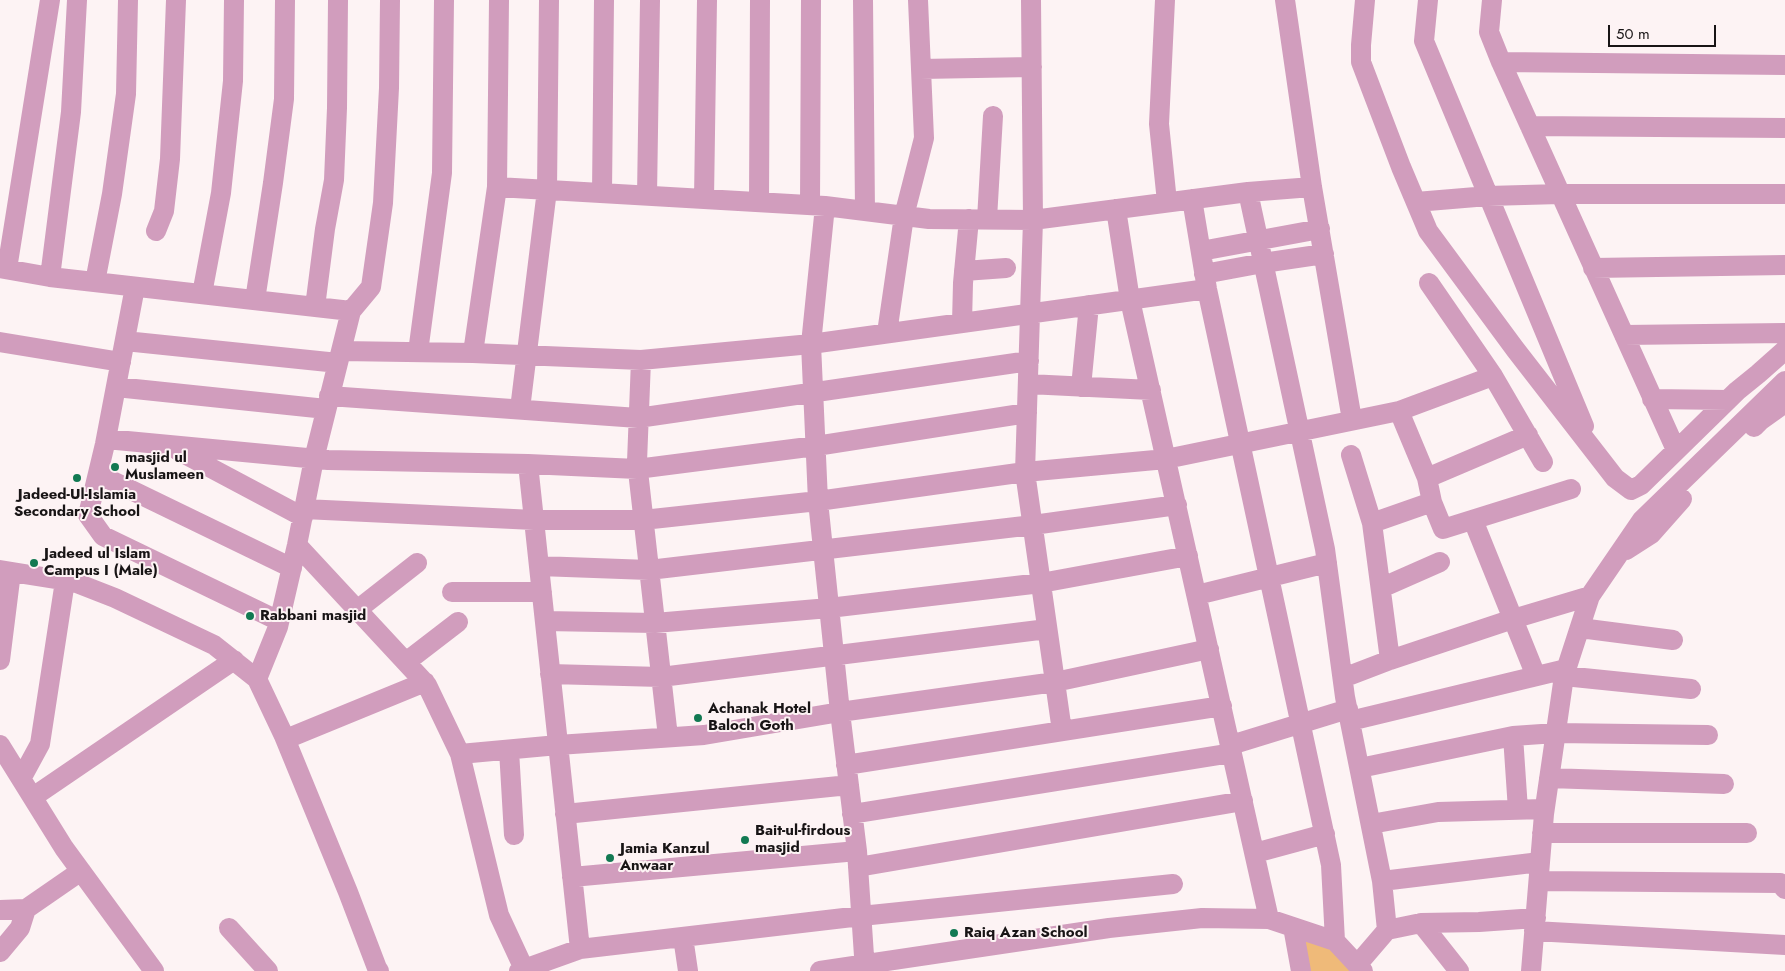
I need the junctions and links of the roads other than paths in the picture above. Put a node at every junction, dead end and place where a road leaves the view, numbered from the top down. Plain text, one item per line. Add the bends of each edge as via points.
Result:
1 (50, 0) edge
2 (77, 0) edge
3 (128, 0) edge
4 (176, 0) edge
5 (234, 0) edge
6 (285, 0) edge
7 (338, 0) edge
8 (390, 0) edge
9 (444, 0) edge
10 (499, 0) edge
11 (549, 0) edge
12 (604, 0) edge
13 (650, 0) edge
14 (707, 0) edge
15 (760, 0) edge
16 (811, 0) edge
17 (863, 0) edge
18 (918, 0) edge
19 (1031, 0) edge
20 (1165, 0) edge
21 (1285, 0) edge
22 (1365, 0) edge
23 (1428, 0) edge
24 (1492, 0) edge
25 (1501, 62) junction
26 (1785, 65) edge
27 (1032, 67) junction
28 (921, 69) junction
29 (993, 116) dead end
30 (1530, 126) junction
31 (1785, 128) edge
32 (497, 187) junction
33 (1312, 187) junction
34 (547, 190) junction
35 (1248, 192) junction
36 (602, 193) junction
37 (1560, 194) junction
38 (1785, 194) edge
39 (647, 196) junction
40 (1488, 196) junction
41 (704, 199) junction
42 (1192, 199) junction
43 (759, 202) junction
44 (1167, 202) junction
45 (1416, 202) junction
46 (817, 206) junction
47 (1116, 209) junction
48 (865, 211) junction
49 (904, 216) junction
50 (978, 219) junction
51 (1033, 220) junction
52 (1320, 230) junction
53 (156, 231) dead end
54 (1258, 240) junction
55 (1201, 250) junction
56 (1324, 254) junction
57 (1263, 263) junction
58 (1785, 265) edge
59 (1006, 268) dead end
60 (1593, 268) junction
61 (3, 269) edge
62 (964, 271) junction
63 (50, 277) junction
64 (1206, 281) junction
65 (95, 282) junction
66 (1430, 283) dead end
67 (135, 287) junction
68 (202, 294) junction
69 (255, 300) junction
70 (1130, 300) junction
71 (1089, 305) junction
72 (314, 306) junction
73 (351, 311) junction
74 (1030, 313) junction
75 (962, 323) junction
76 (886, 333) junction
77 (1785, 333) edge
78 (1624, 335) junction
79 (125, 341) junction
80 (0, 342) edge
81 (811, 344) junction
82 (1785, 350) edge
83 (418, 352) junction
84 (473, 353) junction
85 (526, 355) junction
86 (339, 357) junction
87 (641, 360) junction
88 (1029, 361) junction
89 (121, 362) junction
90 (1493, 376) junction
91 (1785, 381) edge
92 (1028, 384) junction
93 (116, 387) junction
94 (1081, 387) junction
95 (1151, 390) junction
96 (814, 392) junction
97 (1652, 399) junction
98 (1728, 400) junction
99 (328, 403) junction
100 (1785, 404) edge
101 (520, 409) junction
102 (1399, 411) junction
103 (1027, 413) junction
104 (638, 418) junction
105 (1352, 420) junction
106 (1299, 431) junction
107 (1528, 435) junction
108 (106, 439) junction
109 (1240, 444) junction
110 (167, 445) junction
111 (816, 446) junction
112 (1676, 450) junction
113 (1594, 452) junction
114 (1351, 455) dead end
115 (314, 459) junction
116 (1166, 459) junction
117 (1543, 462) dead end
118 (528, 464) junction
119 (637, 469) junction
120 (1026, 472) junction
121 (98, 474) junction
122 (1427, 478) junction
123 (1571, 489) dead end
124 (818, 501) junction
125 (1432, 502) junction
126 (1176, 505) junction
127 (304, 513) junction
128 (534, 520) junction
129 (643, 520) junction
130 (1472, 520) junction
131 (1372, 523) junction
132 (1033, 525) junction
133 (298, 545) junction
134 (823, 549) junction
135 (1618, 555) junction
136 (1188, 556) junction
137 (1440, 562) dead end
138 (417, 563) dead end
139 (1327, 563) junction
140 (539, 566) junction
141 (292, 568) junction
142 (649, 570) junction
143 (6, 571) edge
144 (1269, 577) junction
145 (65, 581) junction
146 (1041, 583) junction
147 (1381, 588) junction
148 (452, 592) dead end
149 (542, 592) junction
150 (1197, 595) junction
151 (1590, 596) junction
152 (829, 608) junction
153 (357, 610) junction
154 (1513, 619) junction
155 (279, 621) junction
156 (458, 622) dead end
157 (545, 622) junction
158 (655, 623) junction
159 (1580, 628) junction
160 (1048, 629) junction
161 (1673, 640) dead end
162 (1209, 650) junction
163 (834, 656) junction
164 (0, 660) edge
165 (234, 660) junction
166 (1390, 660) junction
167 (406, 662) junction
168 (1565, 673) junction
169 (550, 674) junction
170 (1536, 676) junction
171 (661, 677) junction
172 (1343, 678) junction
173 (257, 679) junction
174 (425, 682) junction
175 (1055, 682) junction
176 (1691, 689) dead end
177 (1222, 706) junction
178 (840, 712) junction
179 (1349, 715) junction
180 (1301, 724) junction
181 (1062, 731) junction
182 (1556, 733) junction
183 (1708, 735) dead end
184 (1513, 736) junction
185 (668, 737) junction
186 (286, 739) junction
187 (0, 745) edge
188 (558, 745) junction
189 (1231, 749) junction
190 (509, 750) junction
191 (460, 754) junction
192 (1360, 768) junction
193 (847, 775) junction
194 (1549, 778) junction
195 (21, 779) junction
196 (1724, 784) dead end
197 (32, 797) junction
198 (1243, 801) junction
199 (1544, 809) junction
200 (1518, 810) junction
201 (565, 814) junction
202 (852, 814) junction
203 (1371, 824) junction
204 (1542, 833) junction
205 (1747, 833) dead end
206 (1325, 834) junction
207 (514, 835) dead end
208 (1255, 853) junction
209 (857, 859) junction
210 (81, 871) junction
211 (1540, 872) junction
212 (572, 877) junction
213 (1382, 881) junction
214 (1173, 884) dead end
215 (1785, 889) edge
216 (26, 909) junction
217 (0, 910) edge
218 (861, 916) junction
219 (1269, 919) junction
220 (1421, 924) junction
221 (1535, 924) junction
222 (1293, 927) junction
223 (229, 928) dead end
224 (1387, 930) junction
225 (683, 937) junction
226 (1335, 942) junction
227 (1785, 945) edge
228 (580, 949) junction
229 (0, 952) edge
230 (865, 968) edge
231 (1360, 968) edge
232 (528, 969) edge
233 (376, 970) edge
234 (154, 971) edge
235 (268, 971) edge
236 (688, 971) edge
237 (820, 971) edge
238 (1301, 971) edge
239 (1460, 971) edge
240 (1531, 971) edge

1 - 61 street
2 - 63 street via 71,112
3 - 65 street via 126,94
4 - 53 street via 170,159 164,211
5 - 68 street via 232,81 221,193
6 - 69 street via 284,99
7 - 72 street via 334,180
8 - 73 street via 383,203 370,287
9 - 83 street via 442,173
10 - 32 street
11 - 34 street
12 - 36 street
13 - 39 street
14 - 41 street
15 - 43 street
16 - 46 street
17 - 48 street
18 - 28 street
19 - 27 street
20 - 44 street via 1159,124
21 - 33 street
22 - 45 street via 1361,62
23 - 40 street via 1424,41
24 - 25 street via 1490,32
25 - 26 street
25 - 30 street
27 - 28 street
27 - 51 street
28 - 49 street via 924,138
29 - 50 street
30 - 31 street
30 - 37 street
32 - 34 street
32 - 84 street
33 - 35 street
33 - 52 street
34 - 36 street
34 - 85 street
35 - 42 street
35 - 54 street
36 - 39 street
37 - 38 street
37 - 40 street
37 - 60 street
39 - 41 street
40 - 45 street
40 - 113 street
41 - 43 street
42 - 44 street
42 - 55 street
43 - 46 street
44 - 47 street
45 - 113 street via 1428,230
46 - 48 street
46 - 81 street
47 - 51 street
47 - 70 street
48 - 49 street
49 - 50 street
49 - 76 street
50 - 51 street
50 - 62 street
51 - 74 street
52 - 54 street
52 - 56 street
54 - 55 street
54 - 57 street
55 - 64 street
56 - 57 street
56 - 105 street
57 - 64 street
57 - 106 street
58 - 60 street
59 - 62 street
60 - 78 street
61 - 63 street
62 - 75 street
63 - 65 street
64 - 70 street
64 - 109 street
65 - 67 street
66 - 90 street
67 - 68 street
67 - 79 street
68 - 69 street
69 - 72 street
70 - 71 street
70 - 95 street
71 - 74 street
71 - 94 street
72 - 73 street
73 - 86 street
74 - 75 street
74 - 88 street
75 - 76 street
76 - 81 street
77 - 78 street
78 - 97 street
79 - 86 street
79 - 89 street
80 - 89 street
81 - 87 street
81 - 96 street
82 - 98 street
83 - 84 street
83 - 86 street
84 - 85 street
85 - 87 street
85 - 101 street
86 - 99 street
87 - 104 street
88 - 92 street
88 - 96 street
89 - 93 street
90 - 102 street
90 - 107 street
91 - 135 street via 1642,520
92 - 94 street
92 - 103 street
93 - 99 street
93 - 108 street
94 - 95 street
95 - 116 street
96 - 104 street
96 - 111 street
97 - 98 street
97 - 112 street
98 - 112 street
99 - 101 street
99 - 115 street
100 - 135 street via 1761,420 1651,534
101 - 104 street
102 - 105 street
102 - 122 street
103 - 111 street
103 - 120 street
104 - 119 street
105 - 106 street
106 - 109 street
106 - 139 street
107 - 117 street
107 - 122 street
108 - 110 street
108 - 121 street
109 - 116 street
109 - 144 street
110 - 115 street
110 - 127 street
111 - 119 street
111 - 124 street
112 - 113 street via 1641,485 1631,490 1615,478
114 - 131 street
115 - 118 street
115 - 127 street
116 - 120 street
116 - 126 street
118 - 119 street
118 - 128 street
119 - 129 street
120 - 124 street
120 - 132 street
121 - 141 street
121 - 155 street via 88,515 103,536
122 - 125 street
123 - 130 street
124 - 129 street
124 - 134 street
125 - 130 street via 1443,529
125 - 131 street
126 - 132 street
126 - 136 street
127 - 128 street
127 - 133 street
128 - 129 street
128 - 140 street
129 - 142 street
130 - 154 street
131 - 147 street
132 - 134 street
132 - 146 street
133 - 141 street
133 - 153 street
134 - 142 street
134 - 152 street
135 - 151 street
136 - 146 street
136 - 150 street
137 - 147 street
138 - 153 street
139 - 144 street
139 - 172 street
140 - 142 street
140 - 149 street
141 - 155 street
142 - 158 street
143 - 145 street
143 - 164 street
144 - 150 street
144 - 180 street
145 - 165 street via 115,598 214,645
145 - 195 street via 40,744
146 - 152 street
146 - 160 street
147 - 166 street
148 - 149 street
149 - 157 street
150 - 162 street
151 - 154 street
151 - 159 street
152 - 158 street
152 - 163 street
153 - 167 street
154 - 166 street
154 - 170 street
155 - 173 street
156 - 167 street
157 - 158 street
157 - 169 street
158 - 171 street
159 - 161 street
159 - 168 street
160 - 163 street
160 - 175 street
162 - 175 street
162 - 177 street
163 - 171 street
163 - 178 street
165 - 173 street
165 - 197 street
166 - 172 street
167 - 174 street
168 - 170 street
168 - 176 street
168 - 182 street
169 - 171 street
169 - 188 street
170 - 179 street
171 - 185 street
172 - 179 street
173 - 186 street
174 - 186 street
174 - 191 street
175 - 178 street
175 - 181 street
177 - 181 street
177 - 189 street
178 - 185 street via 704,735
178 - 193 street
179 - 180 street
179 - 192 street
180 - 189 street
180 - 206 street
181 - 193 street
182 - 183 street
182 - 184 street
182 - 194 street
184 - 192 street
184 - 200 street
185 - 188 street
186 - 233 street
187 - 195 street
188 - 190 street
188 - 201 street
189 - 198 street
189 - 202 street
190 - 191 street
190 - 207 street
191 - 232 street via 499,916
192 - 203 street
193 - 201 street
193 - 202 street
194 - 196 street
194 - 199 street
195 - 197 street
197 - 210 street
198 - 208 street
198 - 209 street
199 - 200 street
199 - 204 street
200 - 203 street via 1438,812
201 - 212 street
202 - 209 street
203 - 213 street
204 - 205 street
204 - 211 street
206 - 208 street
206 - 226 street via 1331,865
208 - 219 street
209 - 212 street
209 - 218 street
210 - 216 street
210 - 234 street
211 - 213 street
211 - 215 street via 1780,883
211 - 221 street
212 - 228 street
213 - 224 street
214 - 218 street
216 - 217 street
216 - 229 street via 20,928
218 - 225 street
218 - 230 street
219 - 222 street
219 - 230 street via 1202,918 1109,928
220 - 221 street
220 - 224 street
220 - 239 street
221 - 227 street
221 - 240 street
222 - 226 street
222 - 238 street
223 - 235 street
224 - 231 street
225 - 228 street
225 - 236 street
226 - 231 street
228 - 232 street
230 - 237 street

